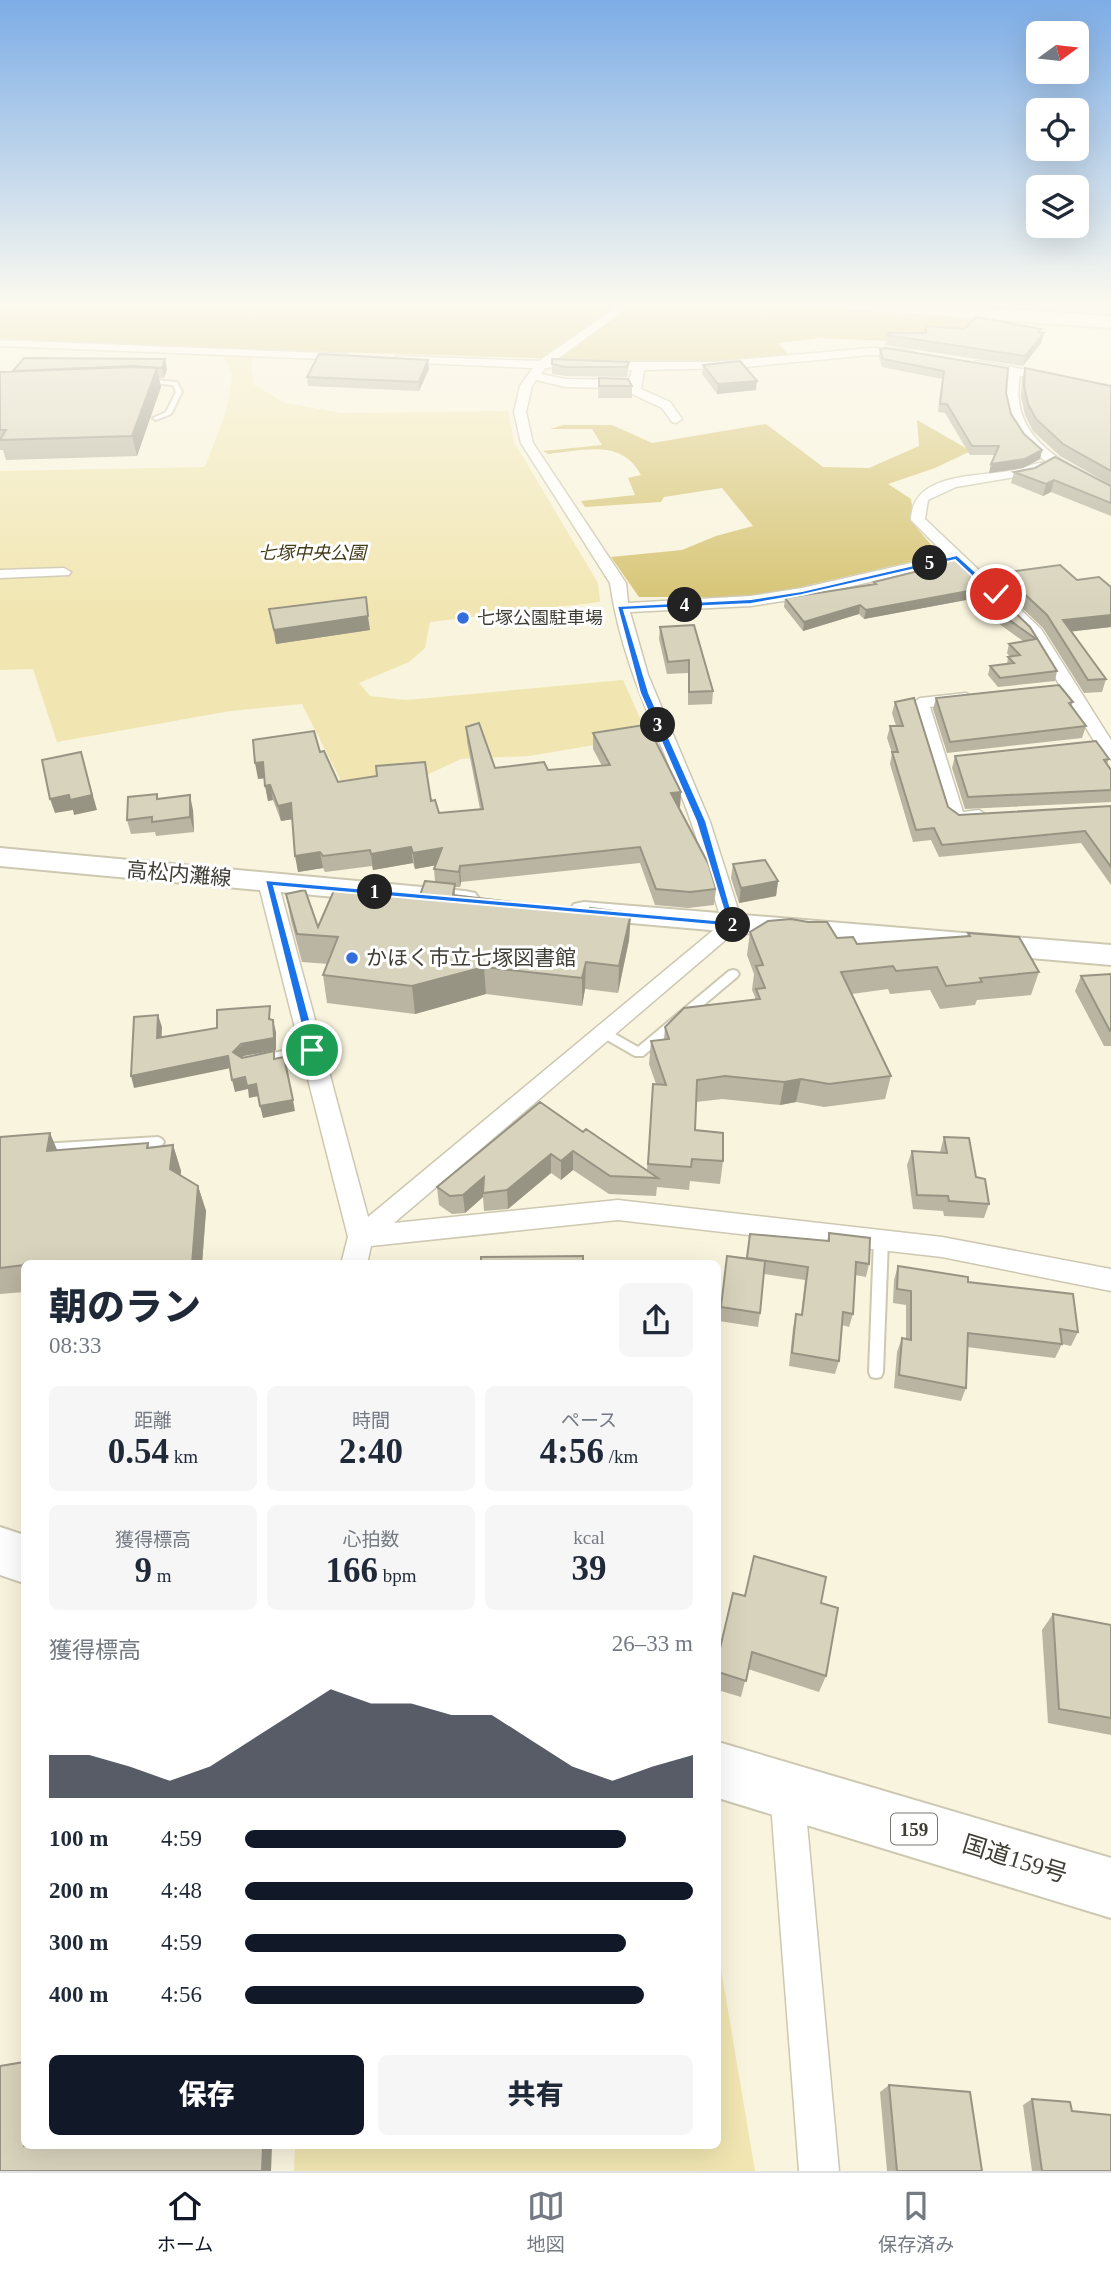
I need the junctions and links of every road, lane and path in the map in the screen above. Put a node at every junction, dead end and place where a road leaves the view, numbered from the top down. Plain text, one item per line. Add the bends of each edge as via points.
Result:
1 (173, 405) edge
2 (522, 405) edge
3 (666, 405) edge
4 (1013, 405) edge
5 (156, 418) dead end
6 (676, 419) dead end
7 (1051, 461) junction
8 (1111, 493) edge
9 (957, 557) junction
10 (64, 572) dead end
11 (0, 574) edge
12 (620, 608) junction
13 (1070, 687) junction
14 (1043, 690) edge
15 (988, 696) edge
16 (1102, 747) edge
17 (995, 816) edge
18 (0, 857) edge
19 (268, 882) junction
20 (487, 902) edge
21 (555, 908) edge
22 (733, 925) junction
23 (1111, 955) edge
24 (733, 974) dead end
25 (604, 1033) junction
26 (312, 1050) junction
27 (244, 1062) edge
28 (158, 1142) dead end
29 (26, 1150) edge
30 (360, 1237) junction
31 (881, 1240) junction
32 (355, 1260) edge
33 (1111, 1280) edge
34 (876, 1372) dead end
35 (0, 1551) edge
36 (21, 1558) edge
37 (721, 1771) edge
38 (787, 1791) junction
39 (1111, 1888) edge
40 (819, 2171) edge

1 - 5 lane via 169,413
2 - 12 street via 527,443 618,583
3 - 6 street
4 - 7 street via 1030,439
7 - 8 street
7 - 9 street via 1027,474 957,483 925,496 918,507 918,520
9 - 12 street via 751,601
9 - 13 street via 1035,632
10 - 11 street
12 - 22 street via 645,693 701,821
13 - 14 street
13 - 16 street
15 - 17 street via 920,703 946,762 956,818
18 - 19 main road, 高松内灘線
19 - 20 main road, 高松内灘線
19 - 26 street
21 - 22 main road
22 - 23 main road
22 - 25 street
24 - 25 lane via 639,1053
25 - 30 street
26 - 27 lane
26 - 30 street
28 - 29 lane
30 - 31 street via 618,1210
30 - 32 street
31 - 33 street via 942,1247
31 - 34 lane
35 - 36 highway
37 - 38 highway, 国道159号 / 159
38 - 39 highway, 国道159号 / 159
38 - 40 street

